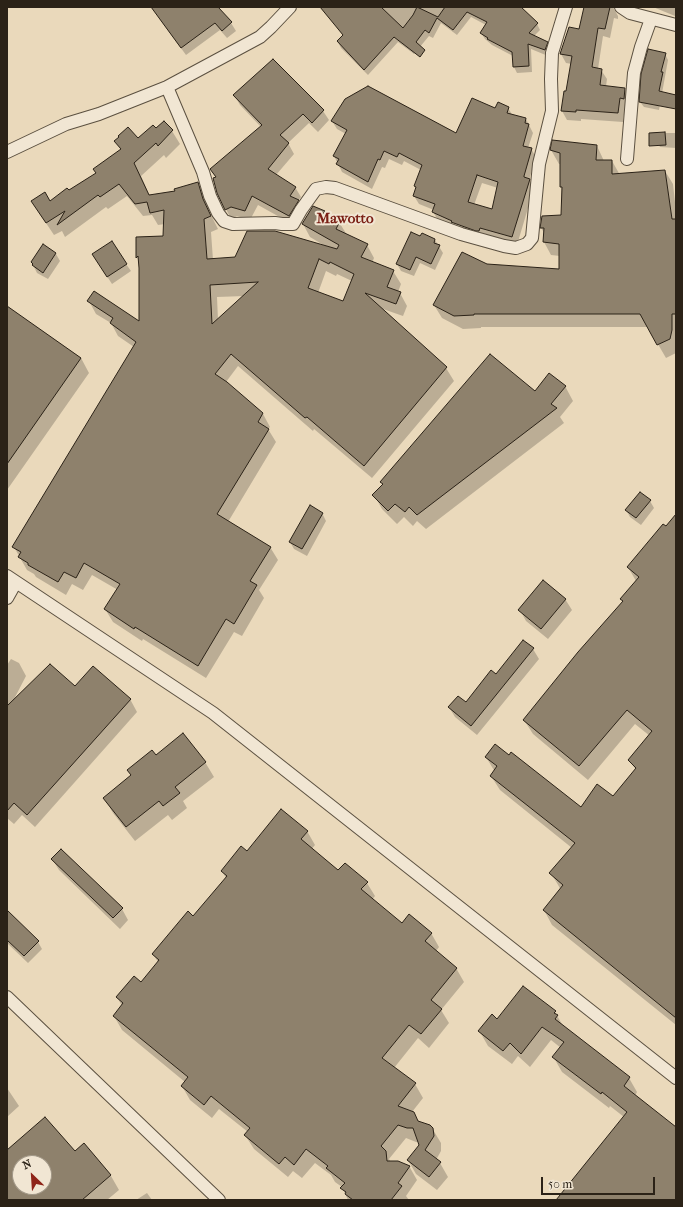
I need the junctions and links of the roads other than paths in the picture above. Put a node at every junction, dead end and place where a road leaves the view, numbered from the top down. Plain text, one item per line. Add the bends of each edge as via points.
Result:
1 (290, 7) edge
2 (566, 7) edge
3 (621, 7) edge
4 (651, 18) junction
5 (676, 25) edge
6 (167, 86) junction
7 (7, 152) edge
8 (627, 159) dead end
9 (11, 579) edge
10 (7, 598) edge
11 (7, 998) edge
12 (676, 1078) edge
13 (219, 1200) edge

1 - 6 street via 260,36
2 - 6 street via 552,53 552,111 539,164 532,238 527,244 516,248 460,234 335,188 326,187 316,189 293,224 233,224 224,221 210,196 203,172
3 - 4 street via 630,13
4 - 5 street
4 - 8 street via 634,73
6 - 7 street via 99,114 66,124
9 - 10 street
9 - 12 street via 213,713
11 - 13 street

